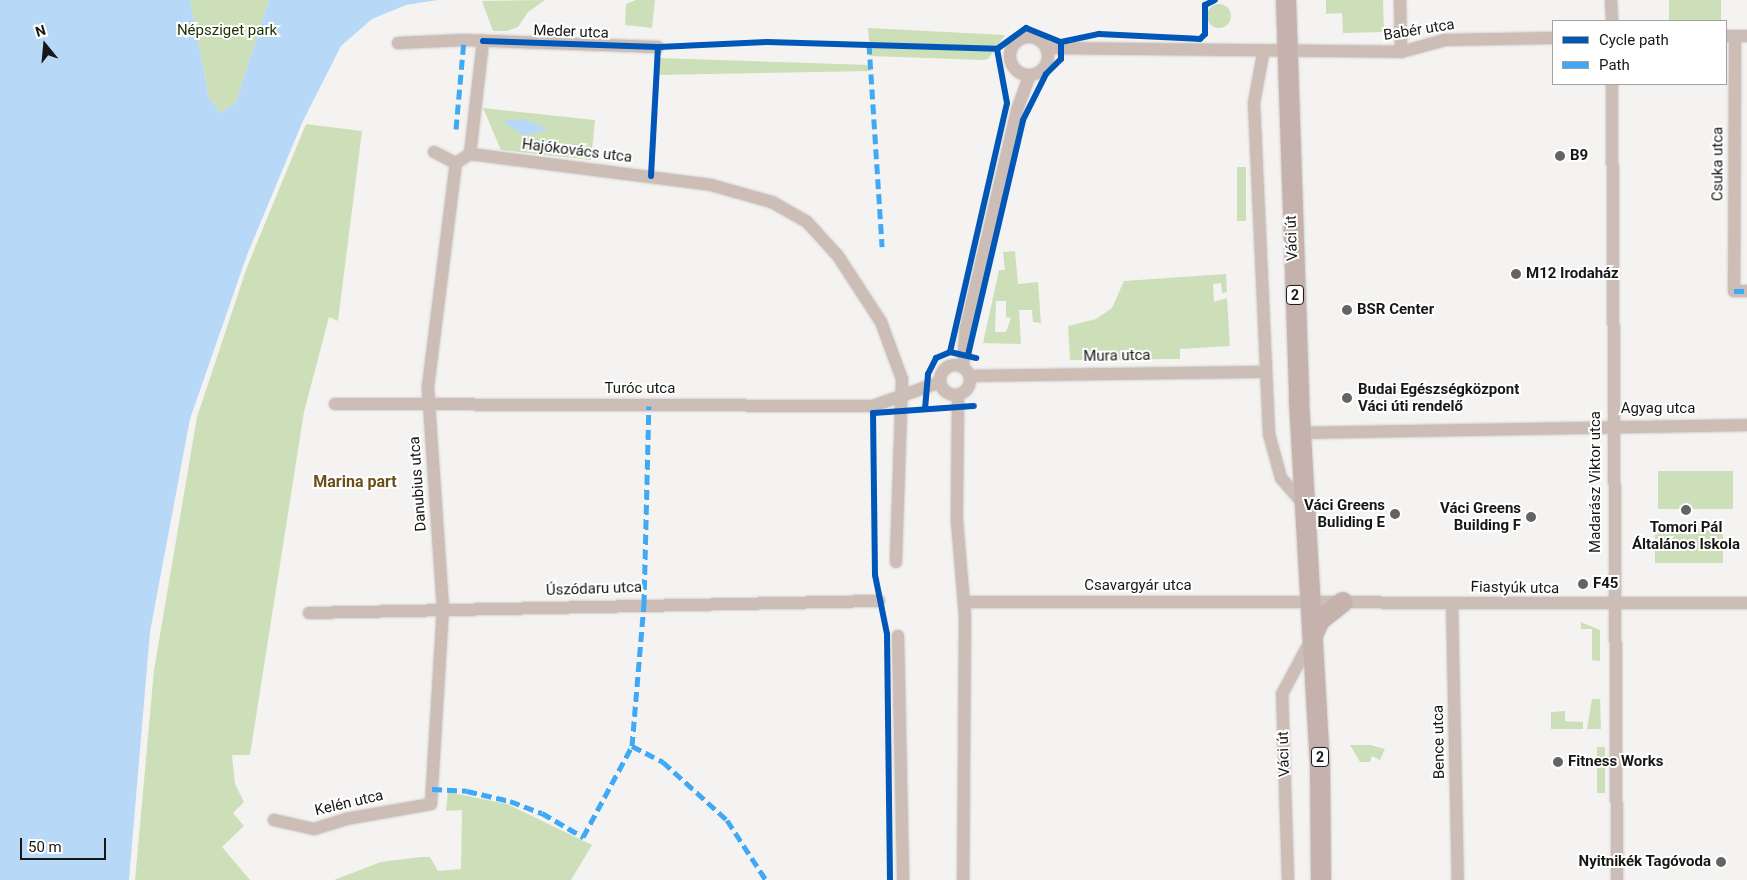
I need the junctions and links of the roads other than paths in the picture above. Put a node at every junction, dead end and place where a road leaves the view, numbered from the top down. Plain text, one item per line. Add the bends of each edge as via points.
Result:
1 (1286, 0) edge
2 (1400, 0) edge
3 (1612, 0) edge
4 (1612, 20) edge
5 (1736, 36) edge
6 (1552, 38) edge
7 (483, 41) junction
8 (398, 43) dead end
9 (658, 48) dead end
10 (1401, 52) junction
11 (1047, 53) junction
12 (1264, 54) junction
13 (1290, 54) junction
14 (1025, 74) junction
15 (1612, 85) edge
16 (434, 152) dead end
17 (470, 154) junction
18 (456, 163) junction
19 (1741, 291) edge
20 (962, 370) junction
21 (1266, 372) junction
22 (940, 382) junction
23 (953, 394) junction
24 (899, 399) junction
25 (335, 404) dead end
26 (428, 404) junction
27 (1747, 425) edge
28 (1612, 426) junction
29 (1301, 433) junction
30 (1306, 506) junction
31 (896, 562) dead end
32 (879, 601) dead end
33 (965, 602) junction
34 (1312, 602) junction
35 (1343, 602) junction
36 (1747, 602) edge
37 (1452, 603) junction
38 (1613, 604) junction
39 (1582, 605) junction
40 (443, 609) junction
41 (309, 613) dead end
42 (1612, 626) junction
43 (1313, 635) junction
44 (898, 636) dead end
45 (431, 804) joint
46 (274, 820) dead end
47 (902, 876) edge
48 (963, 880) edge
49 (1288, 880) edge
50 (1321, 880) edge
51 (1458, 880) edge
52 (1617, 880) edge

1 - 13 main road, Váci út / 2
2 - 10 street
3 - 4 street
5 - 19 street, Csuka utca
6 - 10 street, Babér utca via 1445,40
7 - 8 street, Meder utca
7 - 9 street, Meder utca
7 - 17 street
10 - 13 street, Babér utca
11 - 12 street via 1112,47
11 - 14 street via 1044,68
11 - 14 street via 1030,37 1014,44 1010,60
12 - 13 street
12 - 21 street via 1254,103
13 - 29 main road, Váci út / 2
14 - 20 street via 966,328
15 - 28 street, Madarász Viktor utca
16 - 18 street
17 - 18 street
17 - 24 street, Hajókovács utca via 711,185 792,212 838,256 881,322 902,379
18 - 26 street, Danubius utca via 439,278
20 - 21 street, Mura utca
20 - 22 street via 944,370
20 - 23 street via 970,386
21 - 30 street via 1269,434 1280,478
22 - 23 street
22 - 24 street, Turóc utca
23 - 33 street via 957,521
24 - 26 street, Turóc utca via 873,406
24 - 31 street, Hajókovács utca
25 - 26 street, Turóc utca
26 - 40 street, Danubius utca
27 - 28 street, Agyag utca
28 - 29 street, Agyag utca via 1601,430
28 - 38 street, Madarász Viktor utca
29 - 30 main road, Váci út / 2
30 - 34 main road, Váci út / 2
32 - 40 street, Úszódaru utca
33 - 34 street, Csavargyár utca
33 - 48 street
34 - 35 street, Fiastyúk utca
34 - 43 main road, Váci út / 2
35 - 37 street, Fiastyúk utca
35 - 43 main road via 1320,620
36 - 38 street, Fiastyúk utca
37 - 39 street, Fiastyúk utca
37 - 51 street, Bence utca
38 - 39 street, Fiastyúk utca
38 - 42 street, Madarász Viktor utca
39 - 42 street via 1598,612
40 - 41 street, Úszódaru utca
40 - 45 street, Danubius utca
42 - 52 street, Madarász Viktor utca
43 - 49 street, Váci út via 1282,694
43 - 50 main road, Váci út / 2
44 - 47 street
45 - 46 street, Kelén utca via 314,829

